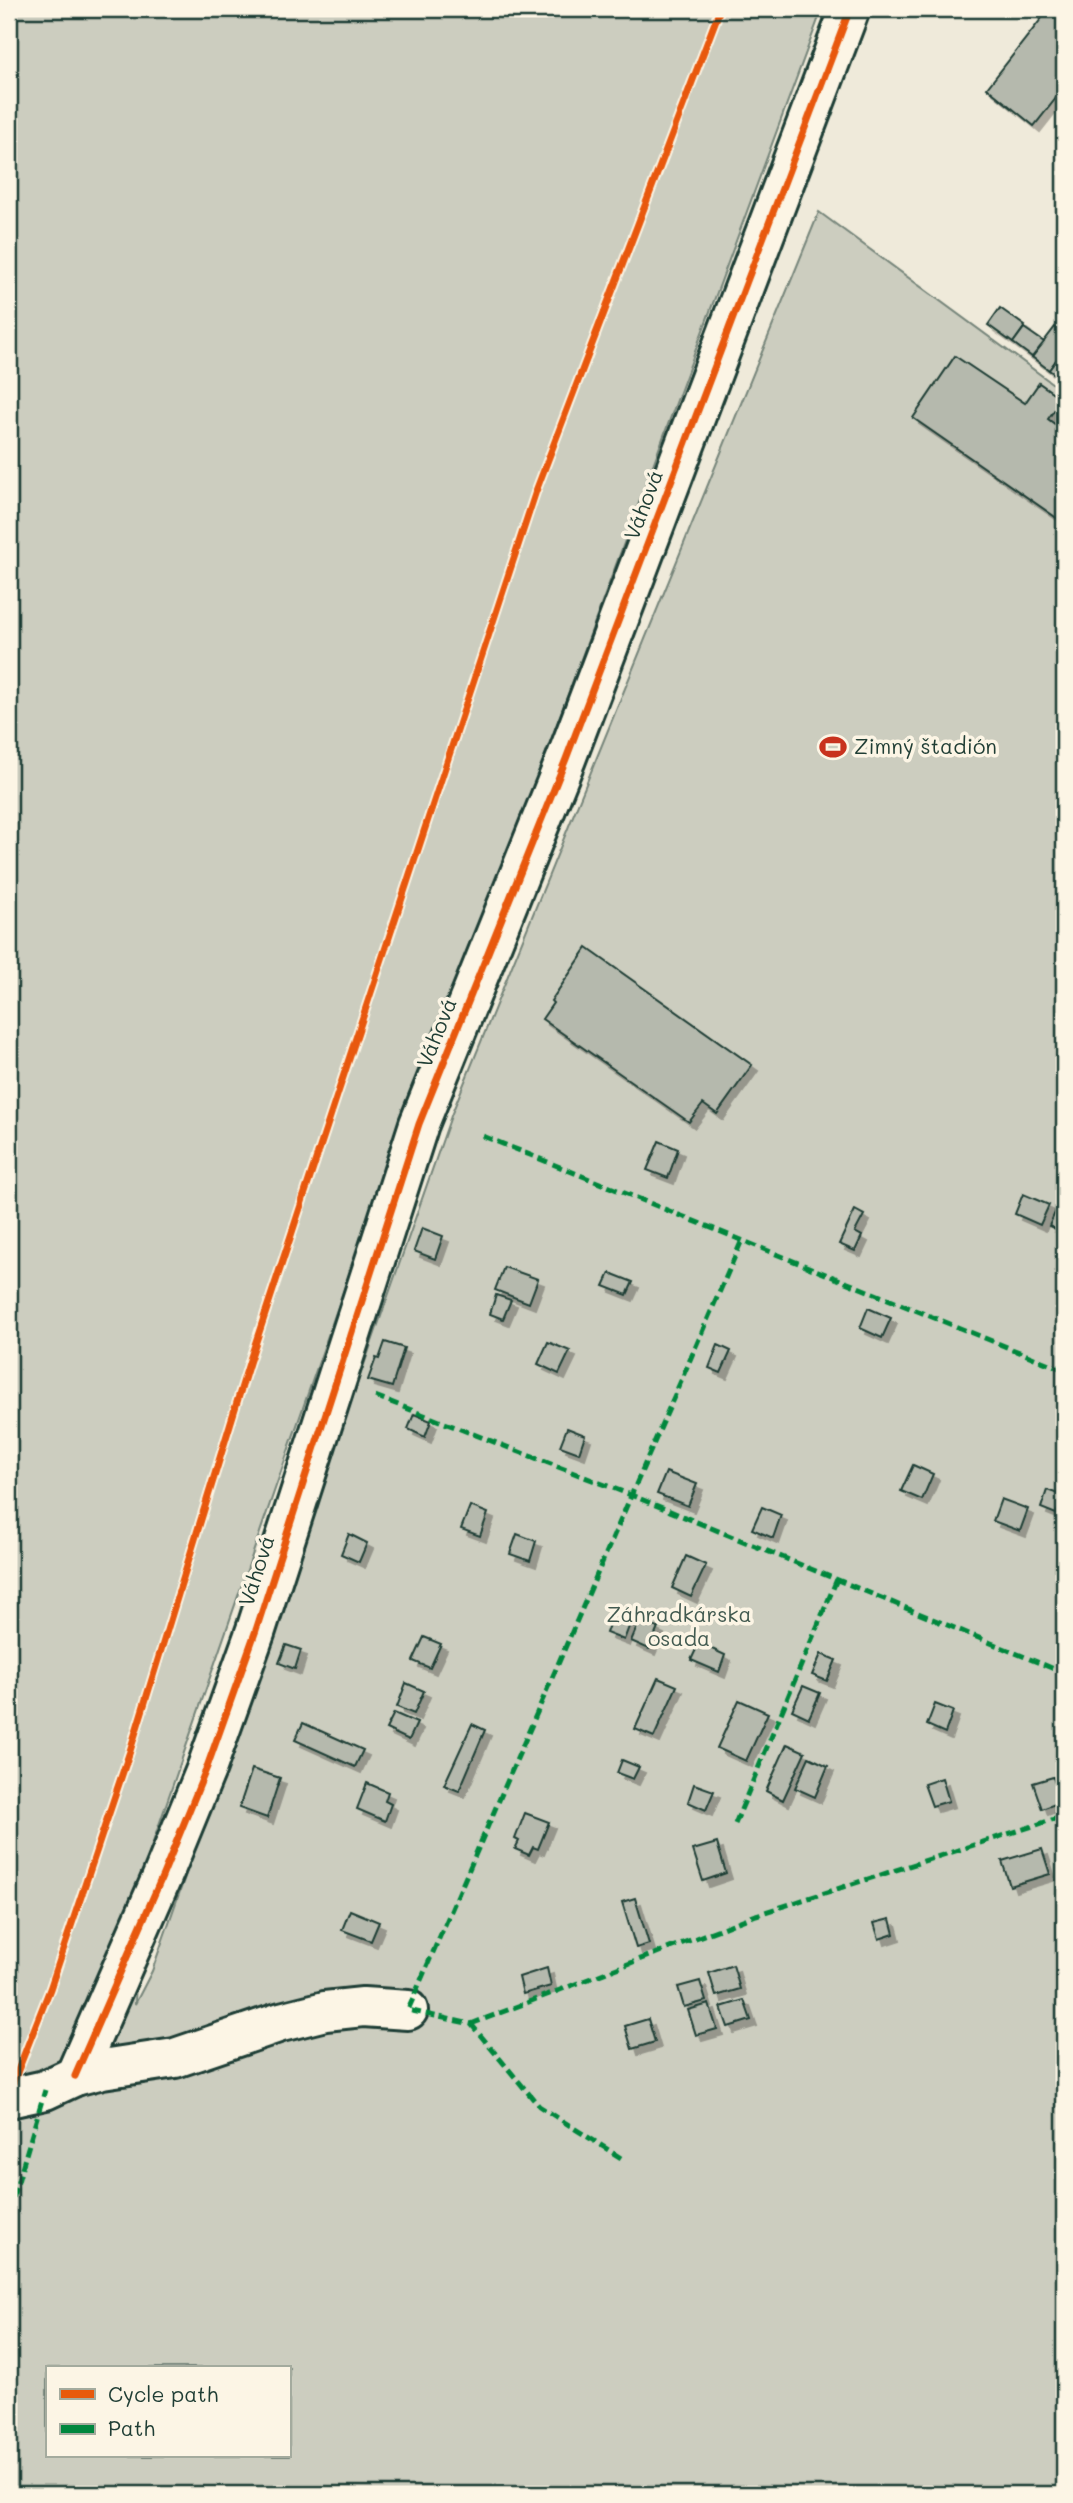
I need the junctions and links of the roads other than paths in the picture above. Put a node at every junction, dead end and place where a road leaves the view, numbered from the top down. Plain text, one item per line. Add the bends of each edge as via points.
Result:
1 (850, 9) edge
2 (408, 2010) dead end
3 (75, 2076) junction
4 (9, 2098) edge

1 - 3 street, Váhová via 566,759 419,1124 207,1768
2 - 3 street via 363,2007 325,2011 176,2058
3 - 4 street via 45,2090

